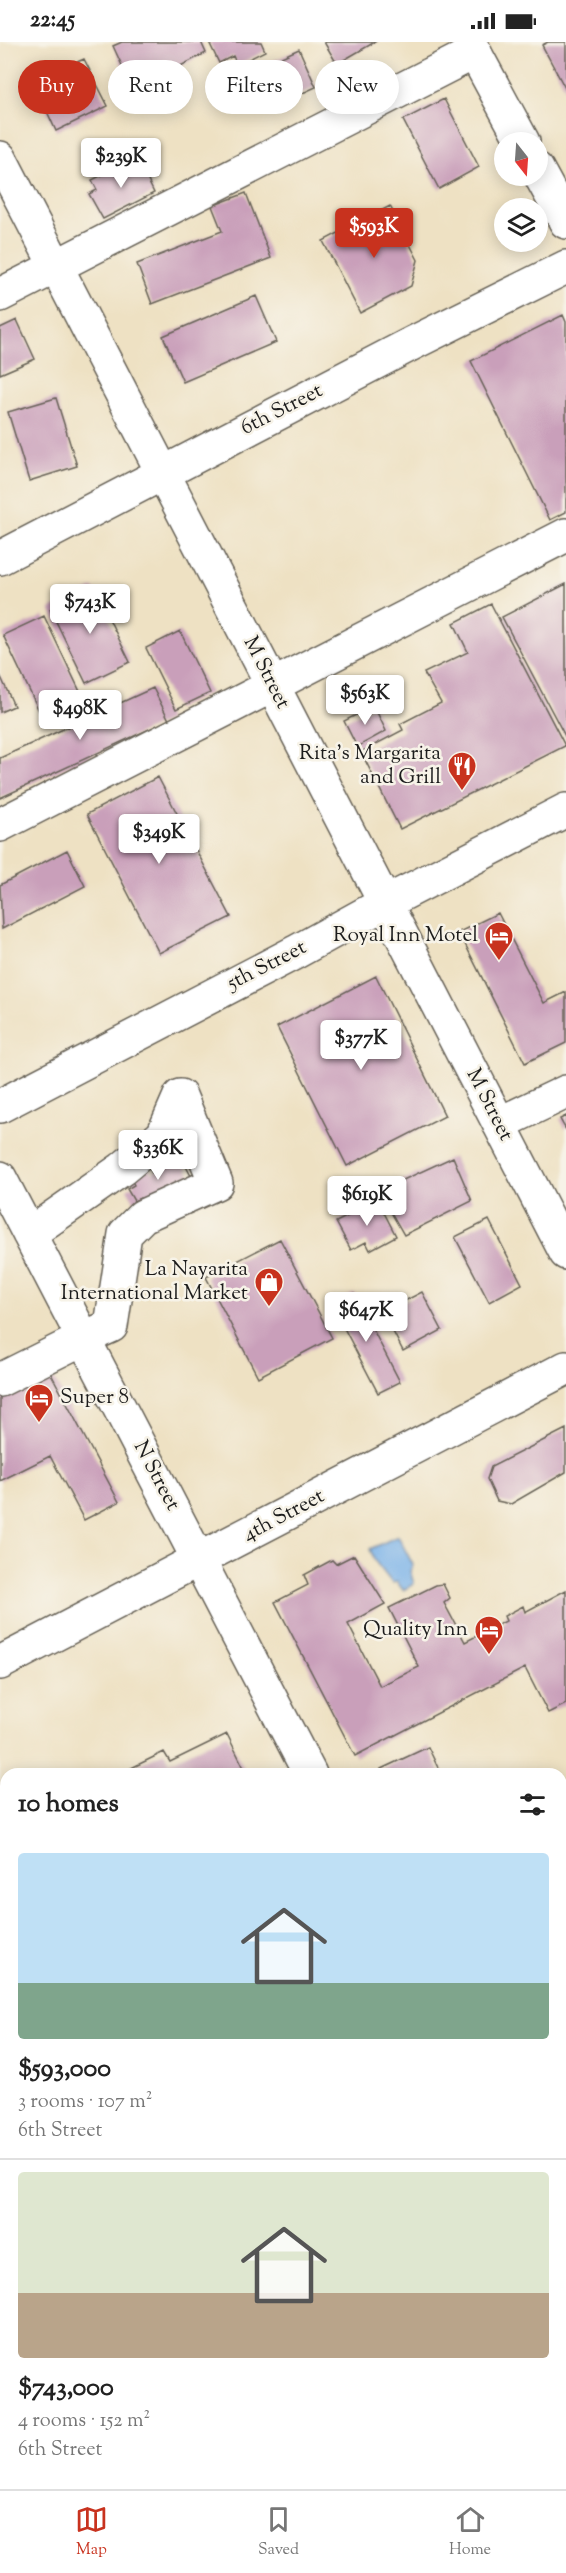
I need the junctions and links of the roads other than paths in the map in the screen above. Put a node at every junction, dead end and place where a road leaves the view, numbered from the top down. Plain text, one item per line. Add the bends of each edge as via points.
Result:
1 (472, 47) edge
2 (518, 132) edge
3 (0, 158) edge
4 (546, 186) edge
5 (566, 222) edge
6 (56, 267) junction
7 (566, 267) edge
8 (0, 295) edge
9 (162, 472) junction
10 (566, 534) edge
11 (0, 558) edge
12 (273, 686) junction
13 (566, 810) edge
14 (0, 825) edge
15 (385, 903) junction
16 (566, 1092) edge
17 (0, 1106) edge
18 (499, 1124) junction
19 (0, 1178) edge
20 (29, 1234) junction
21 (566, 1253) edge
22 (98, 1332) junction
23 (566, 1368) edge
24 (0, 1380) edge
25 (200, 1560) junction
26 (0, 1663) edge
27 (307, 1768) edge

1 - 2 main road
1 - 6 main road
3 - 6 main road, M Street
4 - 5 main road
6 - 8 main road
6 - 9 main road, M Street
7 - 9 main road, 6th Street
9 - 11 main road, 6th Street
9 - 12 main road, M Street
10 - 12 main road
12 - 14 main road
12 - 15 main road, M Street
13 - 15 main road, 5th Street
15 - 17 main road, 5th Street
15 - 18 main road, M Street
16 - 18 main road
18 - 21 main road, M Street
19 - 20 main road, N Street
20 - 22 main road, N Street
20 - 22 main road via 163,1135 180,1096 216,1183 143,1216 125,1234
22 - 24 main road
22 - 25 main road, N Street
23 - 25 main road, 4th Street
25 - 26 main road, 4th Street
25 - 27 main road, N Street

